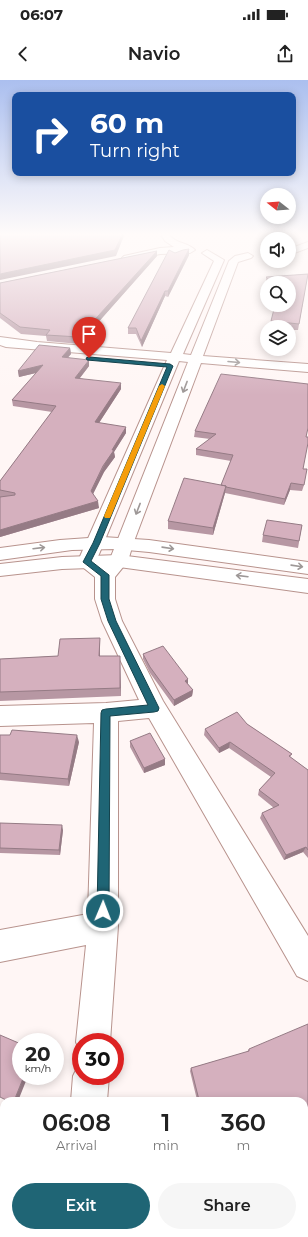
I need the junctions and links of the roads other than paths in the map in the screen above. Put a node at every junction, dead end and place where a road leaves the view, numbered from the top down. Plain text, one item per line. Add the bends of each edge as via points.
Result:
1 (206, 287) edge
2 (224, 287) edge
3 (201, 297) junction
4 (220, 298) junction
5 (192, 318) junction
6 (211, 319) junction
7 (0, 341) edge
8 (0, 350) edge
9 (173, 361) junction
10 (194, 364) junction
11 (308, 368) edge
12 (308, 380) edge
13 (96, 543) junction
14 (0, 554) edge
15 (109, 560) junction
16 (308, 568) edge
17 (0, 570) edge
18 (308, 586) edge
19 (154, 708) junction
20 (106, 713) junction
21 (0, 716) edge
22 (103, 926) junction
23 (0, 946) edge
24 (308, 965) edge
25 (94, 1033) edge
26 (90, 1085) edge
27 (89, 1097) edge

1 - 3 street
2 - 4 street
3 - 4 street
3 - 5 street
4 - 6 street
5 - 6 street
5 - 9 street
6 - 10 street
7 - 9 street
8 - 9 street
9 - 10 street
9 - 13 street
10 -> 11 street
10 - 12 street
10 -> 15 street
14 -> 13 street
13 - 15 street
13 - 15 street
15 -> 16 street via 149,546
15 - 17 street
18 -> 15 street
15 - 19 street via 105,599 112,621
19 - 20 street
19 - 24 street
20 - 21 street
20 - 22 street
22 - 23 street
22 - 25 street
26 - 27 street

